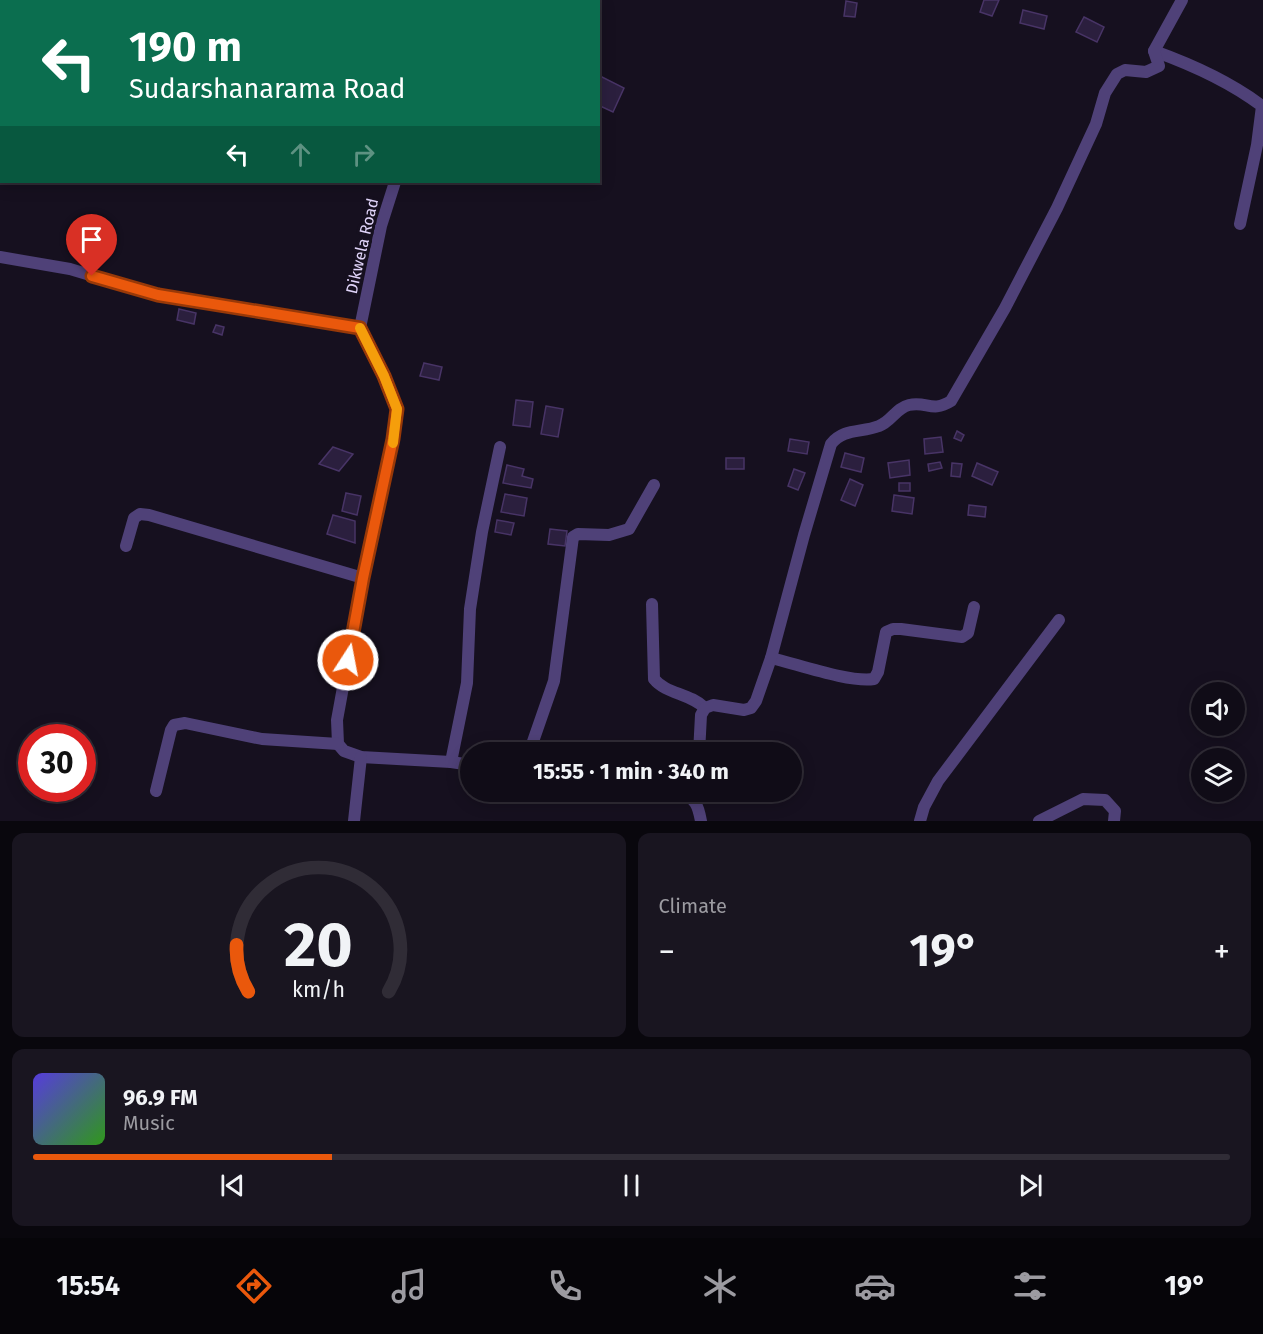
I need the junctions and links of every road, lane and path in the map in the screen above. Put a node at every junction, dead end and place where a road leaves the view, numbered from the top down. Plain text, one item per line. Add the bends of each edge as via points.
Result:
1 (1182, 0) edge
2 (1154, 51) junction
3 (395, 183) edge
4 (1240, 224) dead end
5 (0, 257) edge
6 (360, 328) junction
7 (500, 447) dead end
8 (654, 485) dead end
9 (126, 546) dead end
10 (363, 578) junction
11 (652, 604) dead end
12 (974, 607) dead end
13 (1059, 620) dead end
14 (771, 658) junction
15 (705, 708) junction
16 (533, 742) edge
17 (700, 742) edge
18 (338, 744) junction
19 (361, 757) junction
20 (451, 762) junction
21 (460, 763) edge
22 (156, 792) dead end
23 (695, 802) edge
24 (698, 802) edge
25 (698, 806) junction
26 (354, 821) edge
27 (701, 821) edge
28 (920, 821) edge
29 (1039, 821) edge
30 (1113, 821) edge

1 - 2 street
2 - 4 street via 1238,88 1262,106
2 - 14 street via 1159,66 1146,72 1125,70 1105,93 1096,124 1057,208 951,401 940,408 911,405 899,409 881,426 838,435 831,444
3 - 6 street, Dikwela Road via 381,226
5 - 6 street via 70,269 158,295
6 - 10 street via 397,409
7 - 20 street via 470,609 467,683
8 - 16 street via 629,529 609,535 573,537 554,681
9 - 10 street via 134,518 149,515
10 - 18 street via 337,720
11 - 15 street via 654,680
12 - 14 street via 968,633 962,637 901,629 885,632 874,679
13 - 28 street via 938,781
14 - 15 street via 751,708
15 - 17 street
18 - 19 street via 344,751
18 - 22 street via 262,739 185,723 174,725
19 - 20 street
19 - 26 street
20 - 21 street
23 - 25 street
24 - 25 street
25 - 27 street
29 - 30 street via 1083,799 1105,800 1115,811

